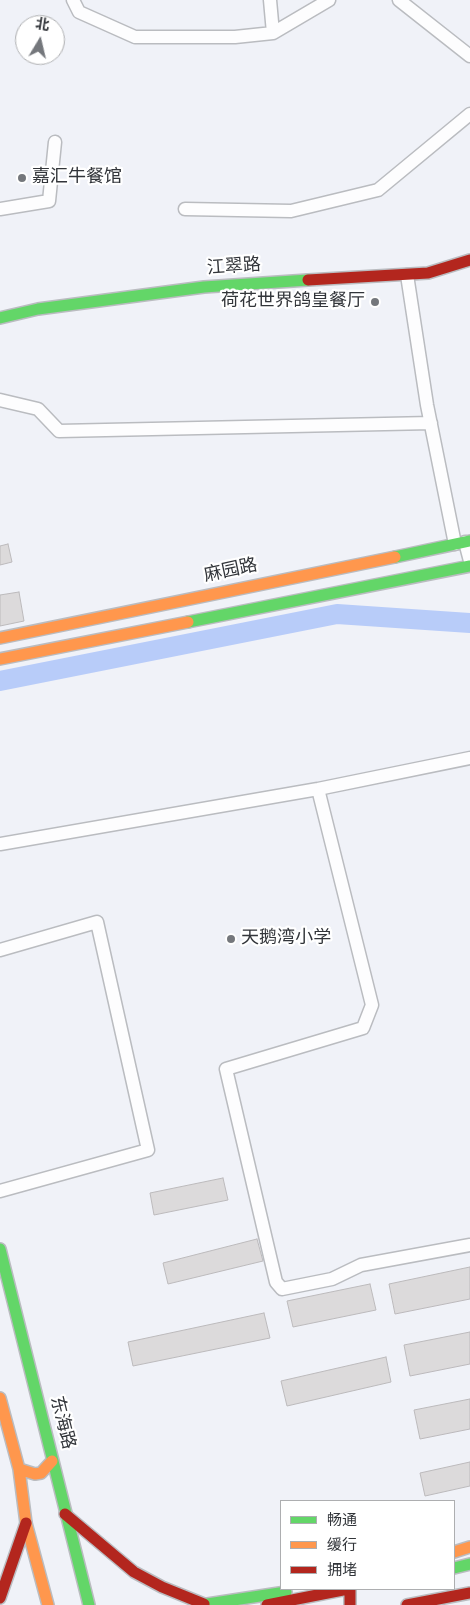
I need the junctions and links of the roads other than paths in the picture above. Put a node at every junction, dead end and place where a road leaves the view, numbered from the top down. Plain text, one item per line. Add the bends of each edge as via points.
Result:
1 (73, 0) edge
2 (270, 0) edge
3 (330, 0) edge
4 (399, 0) edge
5 (273, 33) junction
6 (470, 56) edge
7 (470, 114) edge
8 (55, 142) dead end
9 (0, 209) edge
10 (185, 209) dead end
11 (470, 260) edge
12 (407, 275) junction
13 (0, 318) edge
14 (0, 400) edge
15 (431, 424) junction
16 (463, 542) edge
17 (470, 560) edge
18 (470, 566) edge
19 (0, 638) edge
20 (0, 659) edge
21 (470, 758) edge
22 (318, 789) junction
23 (0, 844) edge
24 (0, 950) edge
25 (0, 1191) edge
26 (470, 1245) edge
27 (0, 1249) edge
28 (0, 1398) edge
29 (52, 1461) junction
30 (19, 1469) junction
31 (65, 1514) junction
32 (26, 1523) junction
33 (470, 1547) edge
34 (455, 1552) edge
35 (470, 1564) edge
36 (455, 1568) edge
37 (300, 1590) edge
38 (344, 1590) edge
39 (349, 1590) edge
40 (470, 1593) edge
41 (0, 1598) edge
42 (48, 1605) edge
43 (89, 1605) edge
44 (202, 1605) edge
45 (267, 1605) edge
46 (350, 1605) edge
47 (407, 1605) edge

1 - 5 street via 79,12 135,36 235,37
2 - 5 street
3 - 5 street
4 - 6 street
7 - 10 street via 378,190 291,211
8 - 9 street via 49,201
11 - 12 main road, 江翠路 via 428,273
12 - 13 main road, 江翠路 via 204,286 38,309
12 - 15 street
14 - 15 street via 38,409 59,432
15 - 16 street
16 - 17 street
16 - 19 main road, 麻园路
18 - 20 main road
21 - 22 street
22 - 23 street
22 - 26 street via 372,1005 363,1028 226,1069 276,1282 282,1289 332,1279 361,1265
24 - 25 street via 97,922 148,1150
27 - 29 main road, 东海路
28 - 30 main road
29 - 30 main road via 41,1473
29 - 31 main road, 东海路
30 - 32 main road
31 - 43 main road, 东海路
31 - 44 main road via 134,1572
32 - 41 main road
32 - 42 main road
33 - 34 main road
35 - 36 main road
37 - 44 main road
38 - 45 main road
39 - 46 main road
40 - 47 main road

